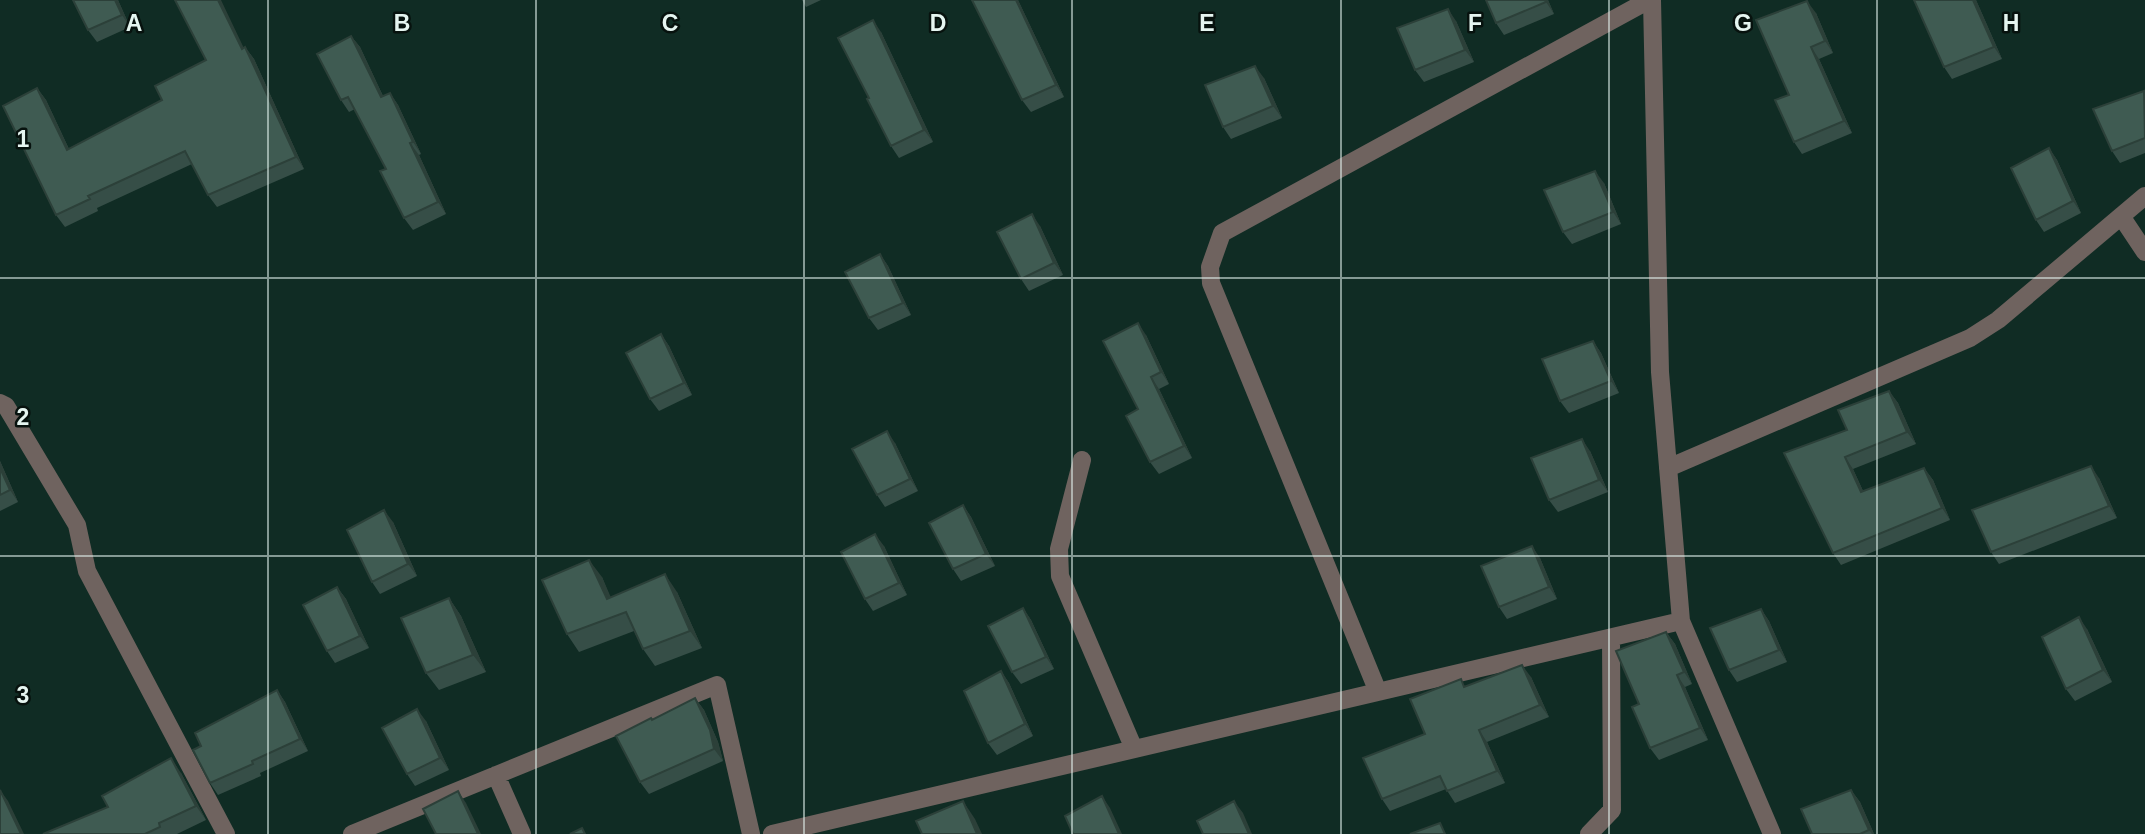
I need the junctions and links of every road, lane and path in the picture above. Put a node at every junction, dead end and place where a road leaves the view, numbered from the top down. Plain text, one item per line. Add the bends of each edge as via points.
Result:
1 (1651, 0) edge
2 (2145, 196) edge
3 (2121, 216) junction
4 (2145, 252) edge
5 (0, 403) edge
6 (1082, 460) dead end
7 (1668, 468) junction
8 (1681, 621) junction
9 (1611, 638) junction
10 (1378, 692) junction
11 (1134, 749) junction
12 (496, 775) junction
13 (226, 834) edge
14 (352, 834) edge
15 (522, 834) edge
16 (751, 834) edge
17 (772, 834) edge
18 (1589, 834) edge
19 (1772, 834) edge

1 - 7 street via 1660,372
1 - 10 street via 1222,233 1215,247 1211,283
2 - 3 street
3 - 4 street
3 - 7 street via 1998,320 1970,338
5 - 13 street via 77,525 87,571
6 - 11 street via 1059,549 1060,576
7 - 8 street
8 - 9 street
8 - 19 street
9 - 10 street
9 - 18 street via 1612,810
10 - 11 street
11 - 17 street
12 - 14 street
12 - 15 street
12 - 16 street via 717,685

